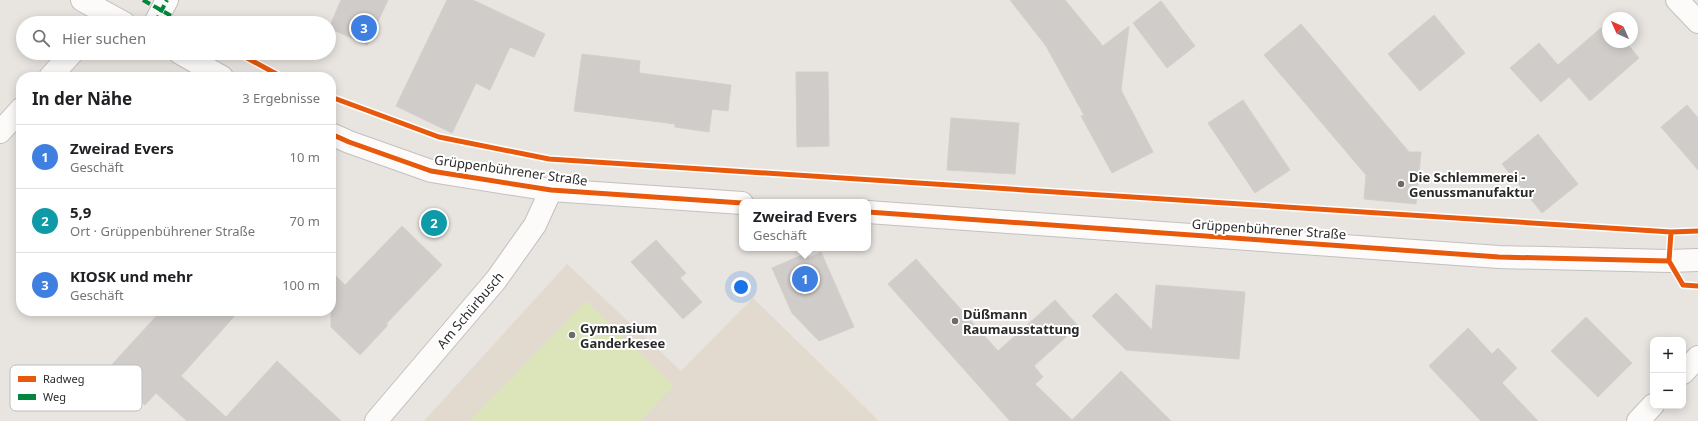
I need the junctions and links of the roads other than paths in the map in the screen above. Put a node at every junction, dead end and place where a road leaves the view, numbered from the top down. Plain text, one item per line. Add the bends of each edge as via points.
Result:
1 (82, 0) edge
2 (167, 0) edge
3 (1677, 0) edge
4 (104, 16) edge
5 (159, 16) edge
6 (1698, 22) edge
7 (66, 60) edge
8 (192, 60) edge
9 (55, 72) edge
10 (213, 72) edge
11 (16, 114) edge
12 (0, 132) edge
13 (336, 136) edge
14 (551, 190) junction
15 (739, 203) edge
16 (871, 212) edge
17 (1698, 260) edge
18 (1698, 357) edge
19 (1686, 370) edge
20 (1650, 408) edge
21 (376, 421) edge
22 (1638, 421) edge

1 - 4 street
2 - 5 street
3 - 6 street
7 - 9 street
8 - 10 street
11 - 12 street
13 - 14 street, Grüppenbührener Straße via 431,171
14 - 15 street, Grüppenbührener Straße
14 - 21 street, Am Schürbusch via 535,225 496,280
16 - 17 street, Grüppenbührener Straße via 1499,257
18 - 19 street
20 - 22 street

